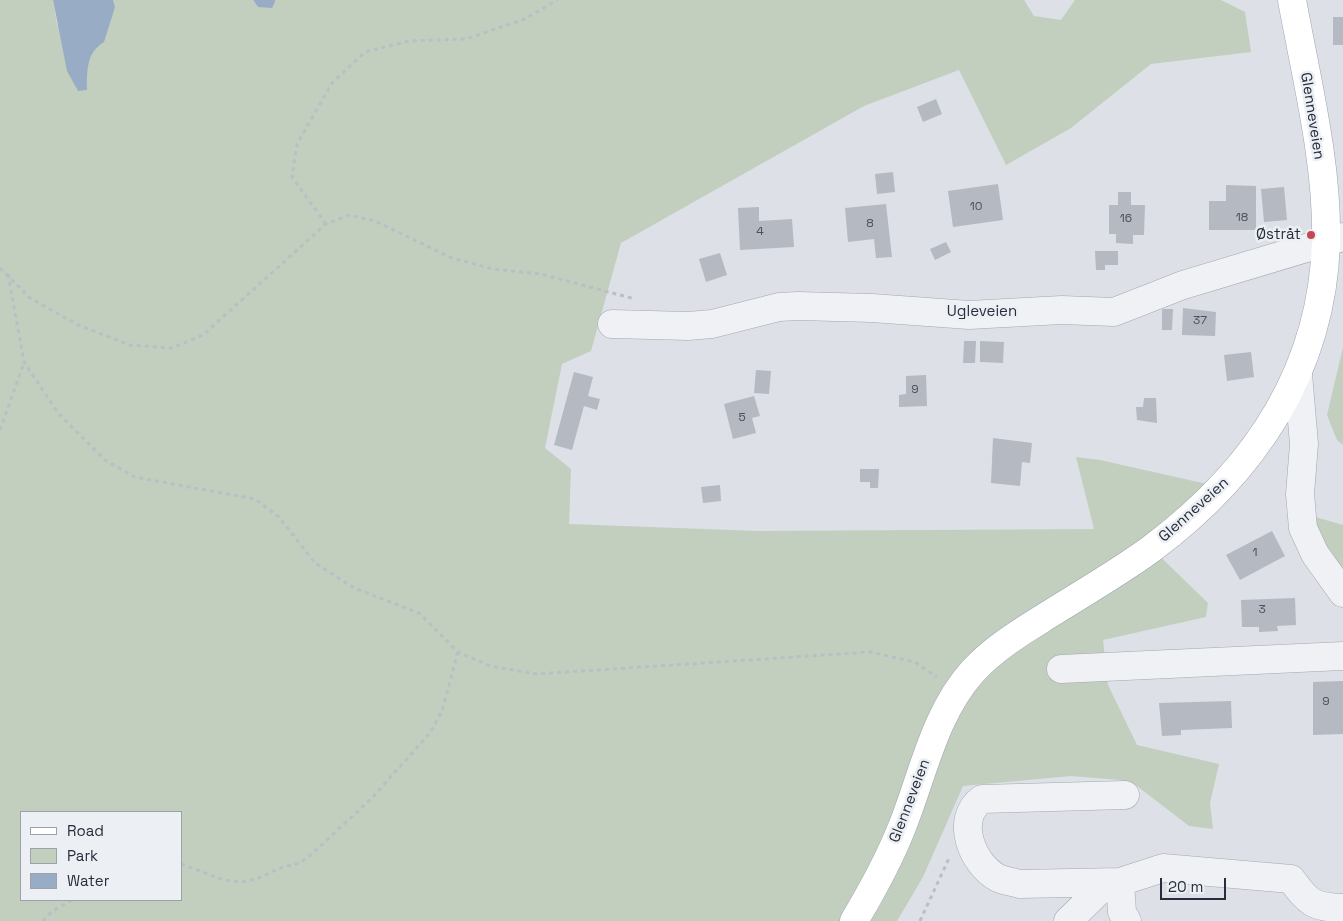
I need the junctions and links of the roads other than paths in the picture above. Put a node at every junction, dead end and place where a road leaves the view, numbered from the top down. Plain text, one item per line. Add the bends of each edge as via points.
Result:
1 (1292, 0) edge
2 (1334, 238) edge
3 (612, 324) dead end
4 (1298, 374) junction
5 (1343, 593) edge
6 (1343, 656) edge
7 (1061, 669) dead end
8 (1125, 795) dead end
9 (1114, 882) junction
10 (1343, 908) edge
11 (854, 921) edge
12 (1068, 921) edge
13 (1127, 921) edge

1 - 2 main road, Glenneveien
2 - 3 street, Ugleveien via 1183,285 1114,312 969,315 798,306 779,307 712,324
2 - 4 main road, Glenneveien via 1318,310
4 - 5 street via 1304,444 1300,494 1303,528 1315,554
4 - 11 main road, Glenneveien via 1280,410 1252,452 1198,510 1151,548 1001,646 973,671 940,723 901,830
6 - 7 street
8 - 9 street via 982,799 973,808 968,829 971,845 988,871 1006,881 1020,884
9 - 10 street via 1163,868 1292,879 1313,904
9 - 12 street
9 - 13 street

